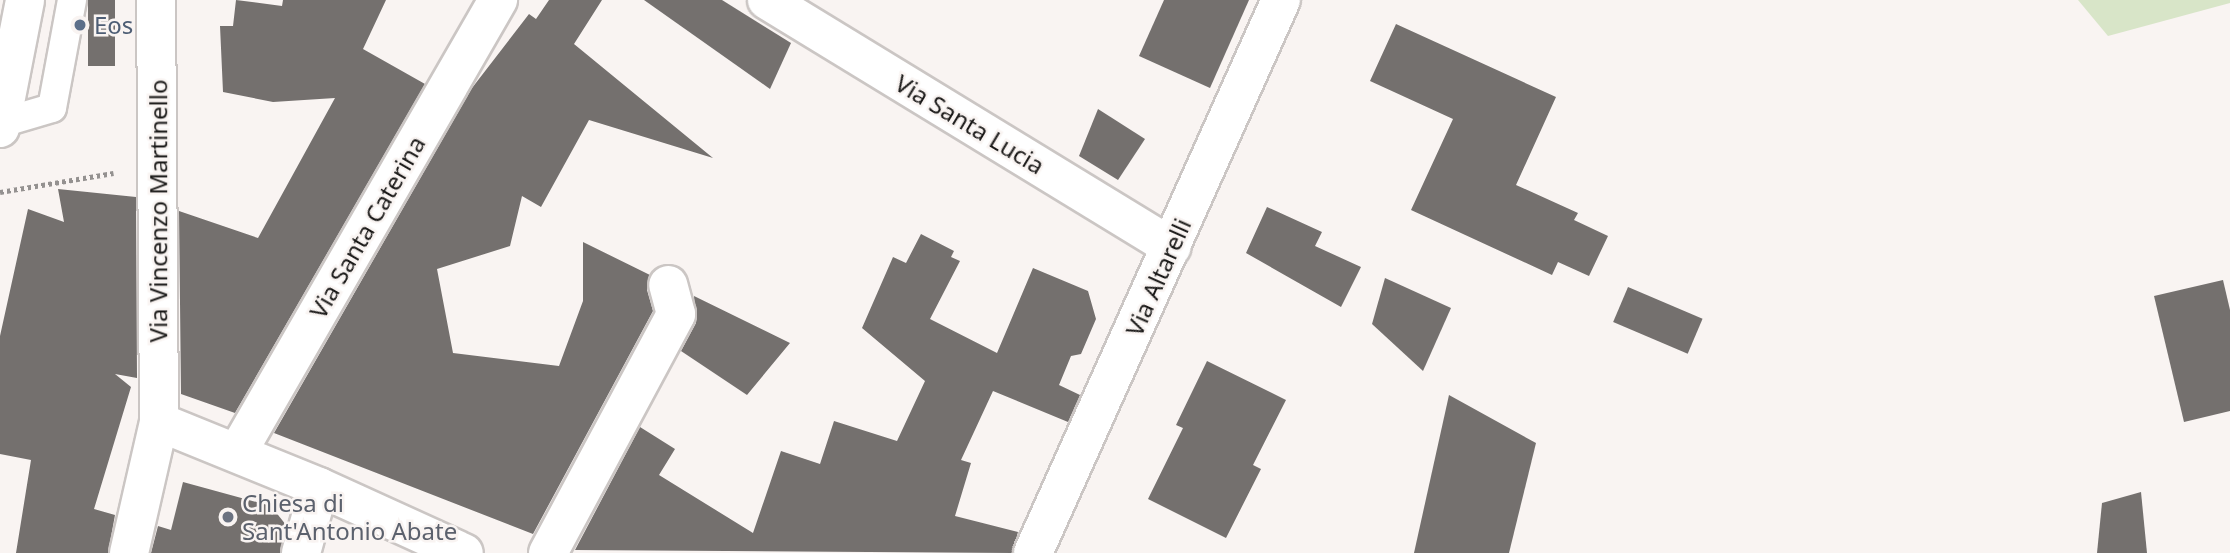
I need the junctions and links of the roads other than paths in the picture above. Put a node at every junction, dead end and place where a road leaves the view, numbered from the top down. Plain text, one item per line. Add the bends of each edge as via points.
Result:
1 (25, 0) edge
2 (72, 0) edge
3 (156, 0) edge
4 (498, 0) edge
5 (767, 0) edge
6 (1281, 0) edge
7 (0, 126) edge
8 (1172, 247) junction
9 (668, 285) dead end
10 (159, 422) junction
11 (237, 453) junction
12 (319, 487) junction
13 (129, 553) edge
14 (302, 553) edge
15 (464, 553) edge
16 (548, 553) edge
17 (1033, 553) edge

1 - 7 street
2 - 7 lane via 52,108
3 - 10 street, Via Vincenzo Martinello
4 - 11 street, Via Santa Caterina
5 - 8 street, Via Santa Lucia
6 - 8 street, Via Altarelli
8 - 17 street, Via Altarelli
9 - 16 street via 676,314
10 - 11 street
10 - 13 street, Via Vincenzo Martinello
11 - 12 street
12 - 14 street
12 - 15 street

